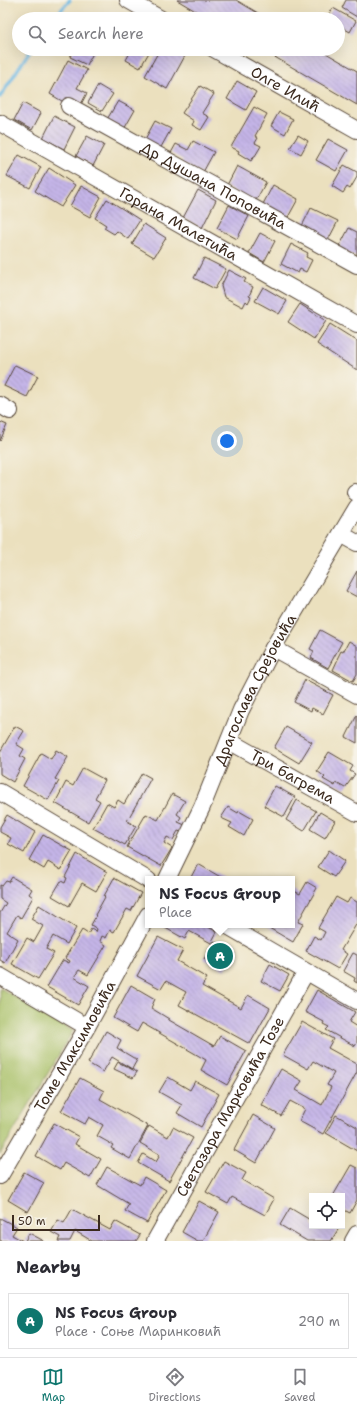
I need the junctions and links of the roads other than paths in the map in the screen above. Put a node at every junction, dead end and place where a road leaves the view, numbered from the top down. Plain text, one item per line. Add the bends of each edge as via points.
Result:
1 (128, 0) edge
2 (149, 12) edge
3 (226, 56) edge
4 (69, 106) dead end
5 (0, 122) edge
6 (357, 130) edge
7 (357, 265) edge
8 (357, 325) edge
9 (356, 497) edge
10 (341, 534) junction
11 (357, 543) edge
12 (273, 648) junction
13 (357, 695) edge
14 (228, 740) junction
15 (0, 792) edge
16 (357, 814) edge
17 (168, 876) edge
18 (145, 878) edge
19 (145, 921) edge
20 (231, 928) edge
21 (306, 972) junction
22 (0, 976) edge
23 (357, 1001) edge
24 (87, 1027) junction
25 (0, 1176) edge
26 (357, 1234) edge
27 (154, 1241) edge
28 (353, 1241) edge

1 - 2 street
3 - 6 street, Олге Илић
4 - 7 street, Др Душана Поповића
5 - 8 street, Горана Малетића
9 - 10 street, Драгослава Срејовића
10 - 11 street
10 - 12 street, Драгослава Срејовића
12 - 13 street
12 - 14 street, Драгослава Срејовића
14 - 16 street, Три багрема
14 - 17 street, Драгослава Срејовића via 202,807
15 - 18 street
19 - 24 street, Томе Максимовића
20 - 21 street
21 - 23 street
21 - 27 street, Светозара Марковића Тозе
22 - 24 street
24 - 25 street, Томе Максимовића
26 - 28 street

